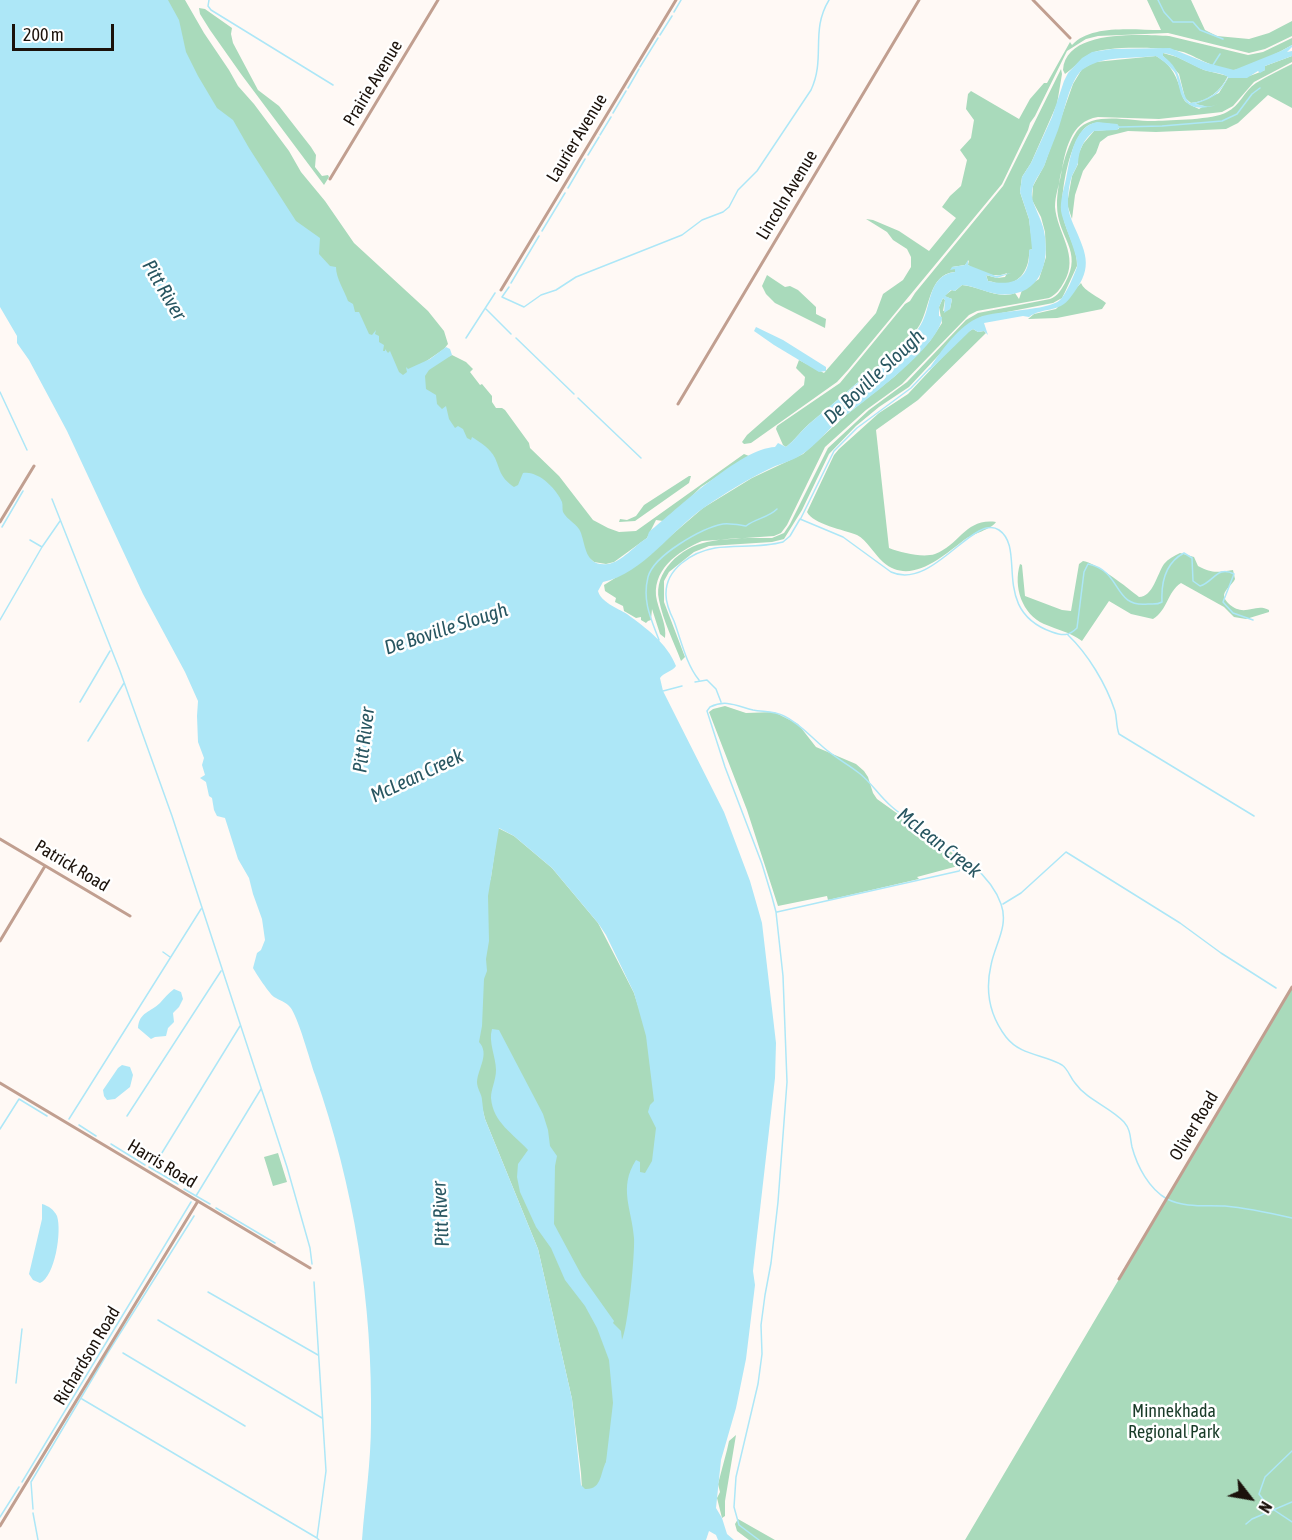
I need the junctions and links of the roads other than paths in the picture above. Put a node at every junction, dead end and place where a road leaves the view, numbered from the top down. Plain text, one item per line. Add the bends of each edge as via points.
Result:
1 (438, 0) edge
2 (676, 0) edge
3 (919, 0) edge
4 (1033, 0) edge
5 (1070, 38) dead end
6 (330, 179) dead end
7 (501, 290) dead end
8 (678, 404) dead end
9 (34, 466) dead end
10 (1, 520) edge
11 (0, 839) edge
12 (45, 866) junction
13 (130, 916) dead end
14 (0, 941) edge
15 (1292, 987) edge
16 (0, 1083) edge
17 (198, 1201) junction
18 (310, 1268) dead end
19 (1119, 1279) dead end
20 (0, 1526) edge

1 - 6 street, Prairie Avenue
2 - 7 street, Laurier Avenue
3 - 8 street, Lincoln Avenue
4 - 5 street
9 - 10 street
11 - 12 street, Patrick Road
12 - 13 street, Patrick Road
12 - 14 street
15 - 19 street, Oliver Road
16 - 17 street, Harris Road
17 - 18 street, Harris Road
17 - 20 street, Richardson Road

